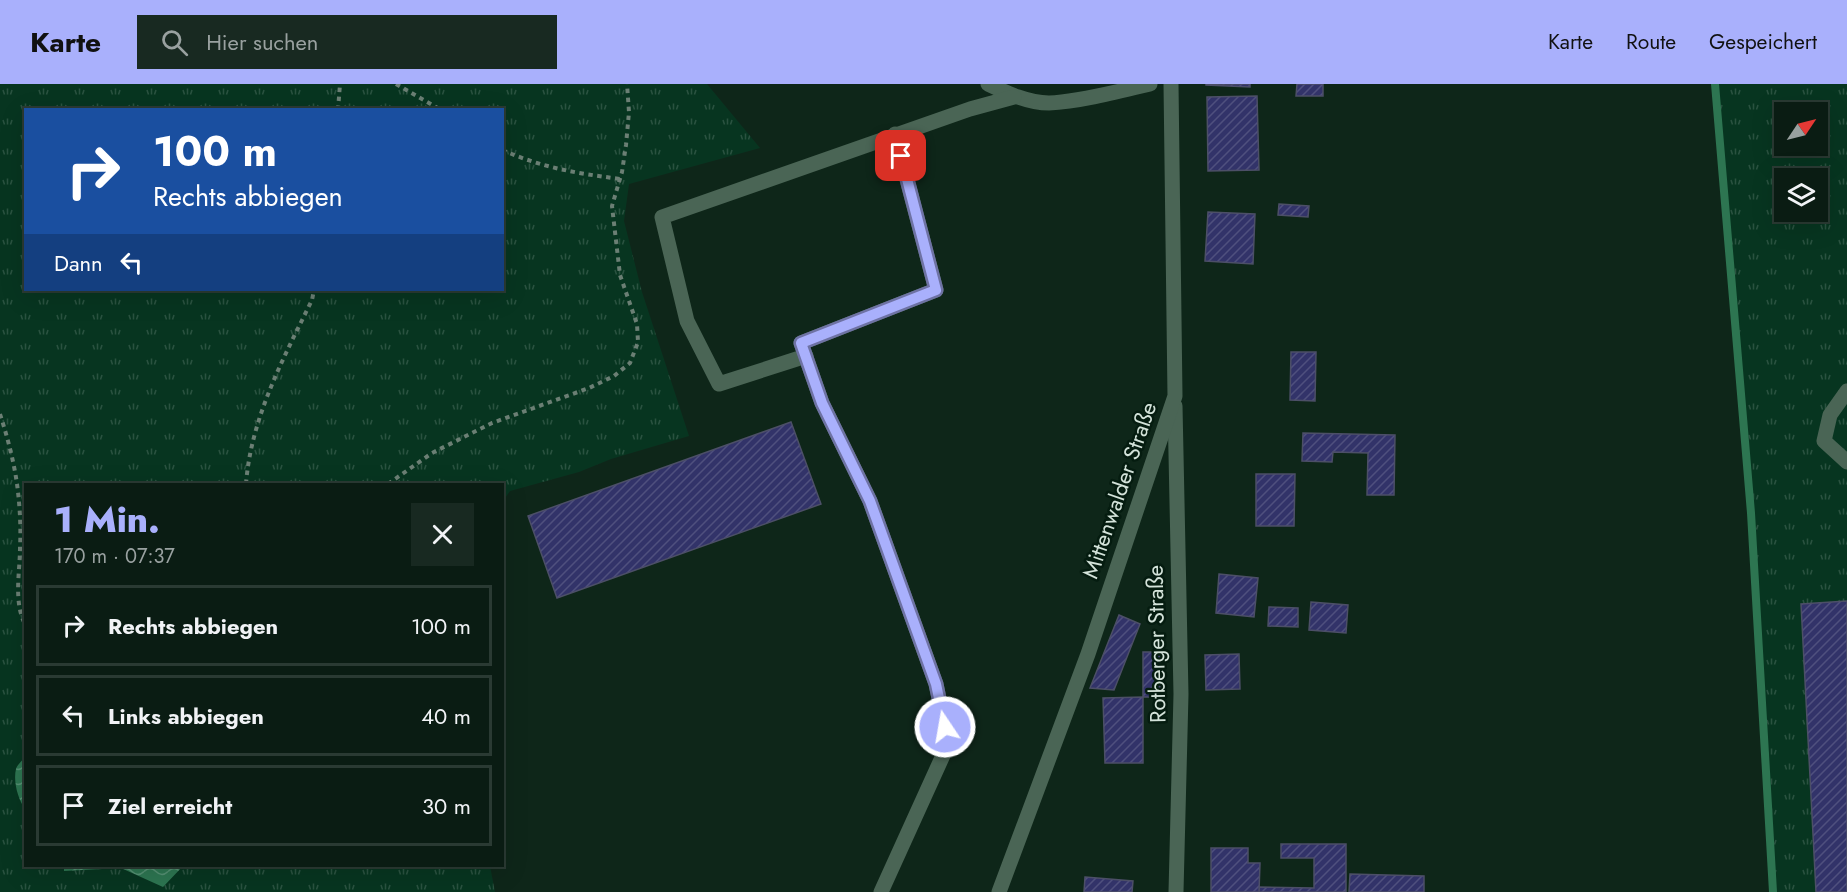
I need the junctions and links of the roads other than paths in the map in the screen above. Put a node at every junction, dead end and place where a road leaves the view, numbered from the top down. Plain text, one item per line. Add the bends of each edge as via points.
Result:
1 (988, 84) edge
2 (1150, 84) edge
3 (1171, 84) edge
4 (1014, 97) junction
5 (895, 134) junction
6 (806, 356) junction
7 (1847, 391) edge
8 (1175, 396) junction
9 (1847, 462) edge
10 (881, 892) edge
11 (999, 892) edge
12 (1176, 892) edge

1 - 4 street
2 - 4 street via 1048,103
3 - 8 street, Mittenwalder Straße
4 - 5 street
5 - 6 street via 936,290 801,343
5 - 6 street via 662,217 687,321 719,384
6 - 10 street via 822,403 870,501 936,684 945,727 945,751
7 - 9 street via 1830,415 1824,441
8 - 11 street, Mittenwalder Straße via 1088,654
8 - 12 street, Rotberger Straße via 1181,694

